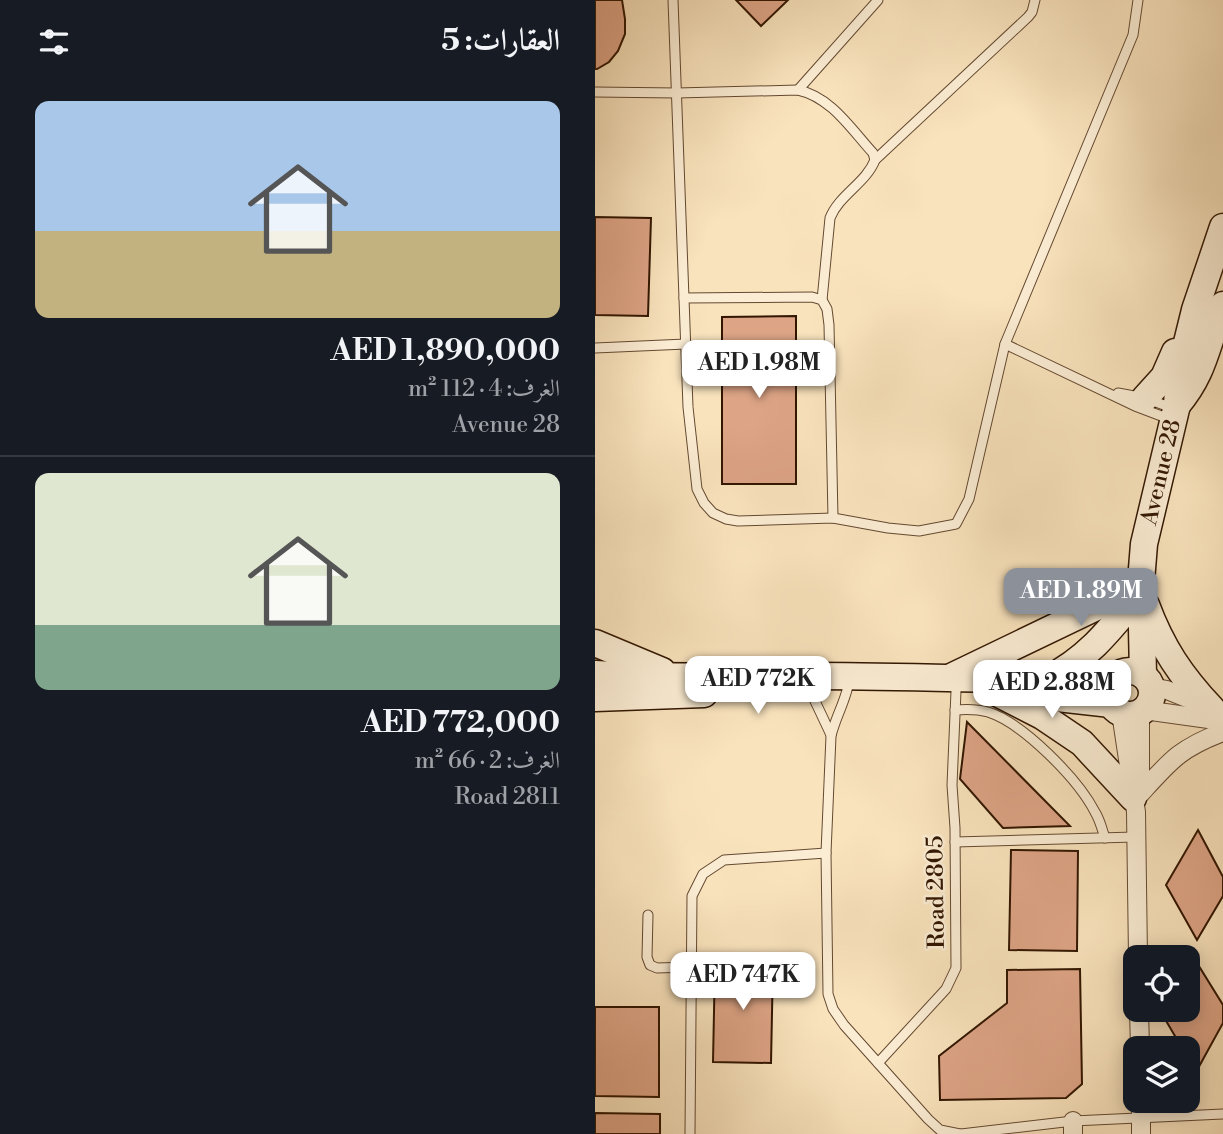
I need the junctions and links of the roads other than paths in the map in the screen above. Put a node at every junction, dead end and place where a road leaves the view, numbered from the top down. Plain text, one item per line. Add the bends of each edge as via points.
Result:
1 (673, 0) edge
2 (878, 0) edge
3 (1035, 0) edge
4 (1138, 0) edge
5 (798, 90) junction
6 (595, 92) edge
7 (677, 93) junction
8 (875, 160) junction
9 (1223, 227) edge
10 (684, 298) junction
11 (822, 300) junction
12 (1223, 305) edge
13 (1195, 310) junction
14 (686, 344) junction
15 (1005, 344) junction
16 (595, 348) edge
17 (1106, 391) junction
18 (1145, 398) junction
19 (1176, 412) junction
20 (833, 518) junction
21 (1139, 590) junction
22 (595, 643) edge
23 (595, 674) edge
24 (680, 678) junction
25 (1043, 680) junction
26 (811, 682) junction
27 (849, 682) junction
28 (953, 693) junction
29 (997, 693) junction
30 (1131, 694) junction
31 (606, 698) edge
32 (595, 719) edge
33 (1220, 719) edge
34 (831, 736) junction
35 (1136, 801) junction
36 (1135, 836) junction
37 (1105, 838) junction
38 (955, 842) junction
39 (826, 853) junction
40 (648, 915) dead end
41 (1138, 945) edge
42 (691, 967) junction
43 (878, 1063) junction
44 (1223, 1114) edge
45 (1141, 1117) edge
46 (1073, 1128) edge
47 (940, 1132) edge
48 (690, 1134) edge
49 (961, 1134) edge

1 - 7 lane
2 - 5 lane
3 - 8 lane via 1028,18
4 - 15 lane via 1133,35
5 - 7 lane
5 - 8 lane via 825,101
6 - 7 lane
7 - 10 lane
8 - 11 lane via 830,218
9 - 13 street, Avenue 28
10 - 11 lane
10 - 14 lane
11 - 20 lane via 829,325
12 - 19 street, Avenue 28 via 1198,376
13 - 18 street via 1164,377
13 - 19 street, Avenue 28 via 1179,375
14 - 16 lane
14 - 20 lane via 688,407 697,489 703,503 713,513 738,521
15 - 17 lane
15 - 20 lane via 969,499 956,524 919,531
17 - 18 lane
17 - 19 lane
18 - 19 lane
19 - 21 street, Avenue 28 via 1147,532
21 - 25 street via 1099,643
21 - 28 street
21 - 30 street, Avenue 28
21 - 33 street via 1157,635 1185,681
22 - 24 street
23 - 24 street
24 - 26 street
25 - 28 street
25 - 30 street
26 - 27 street
26 - 31 street
26 - 34 lane
27 - 28 street
27 - 34 lane
28 - 29 street
28 - 37 lane via 1020,730 1049,755 1086,796
28 - 38 lane, Road 2805
29 - 30 street via 1070,698
29 - 35 street via 1081,743
30 - 33 street
30 - 33 street via 1167,690
30 - 35 street
31 - 32 street
33 - 35 street via 1178,755
34 - 39 lane
35 - 36 street
36 - 37 lane
36 - 41 street
37 - 38 lane
38 - 43 lane, Road 2805 via 956,968 952,979
39 - 42 lane via 724,860 703,874 692,896
39 - 43 lane via 828,994 843,1025
40 - 42 lane via 650,965
42 - 48 lane
43 - 47 lane
44 - 45 lane
45 - 46 lane
46 - 49 lane
47 - 49 lane

